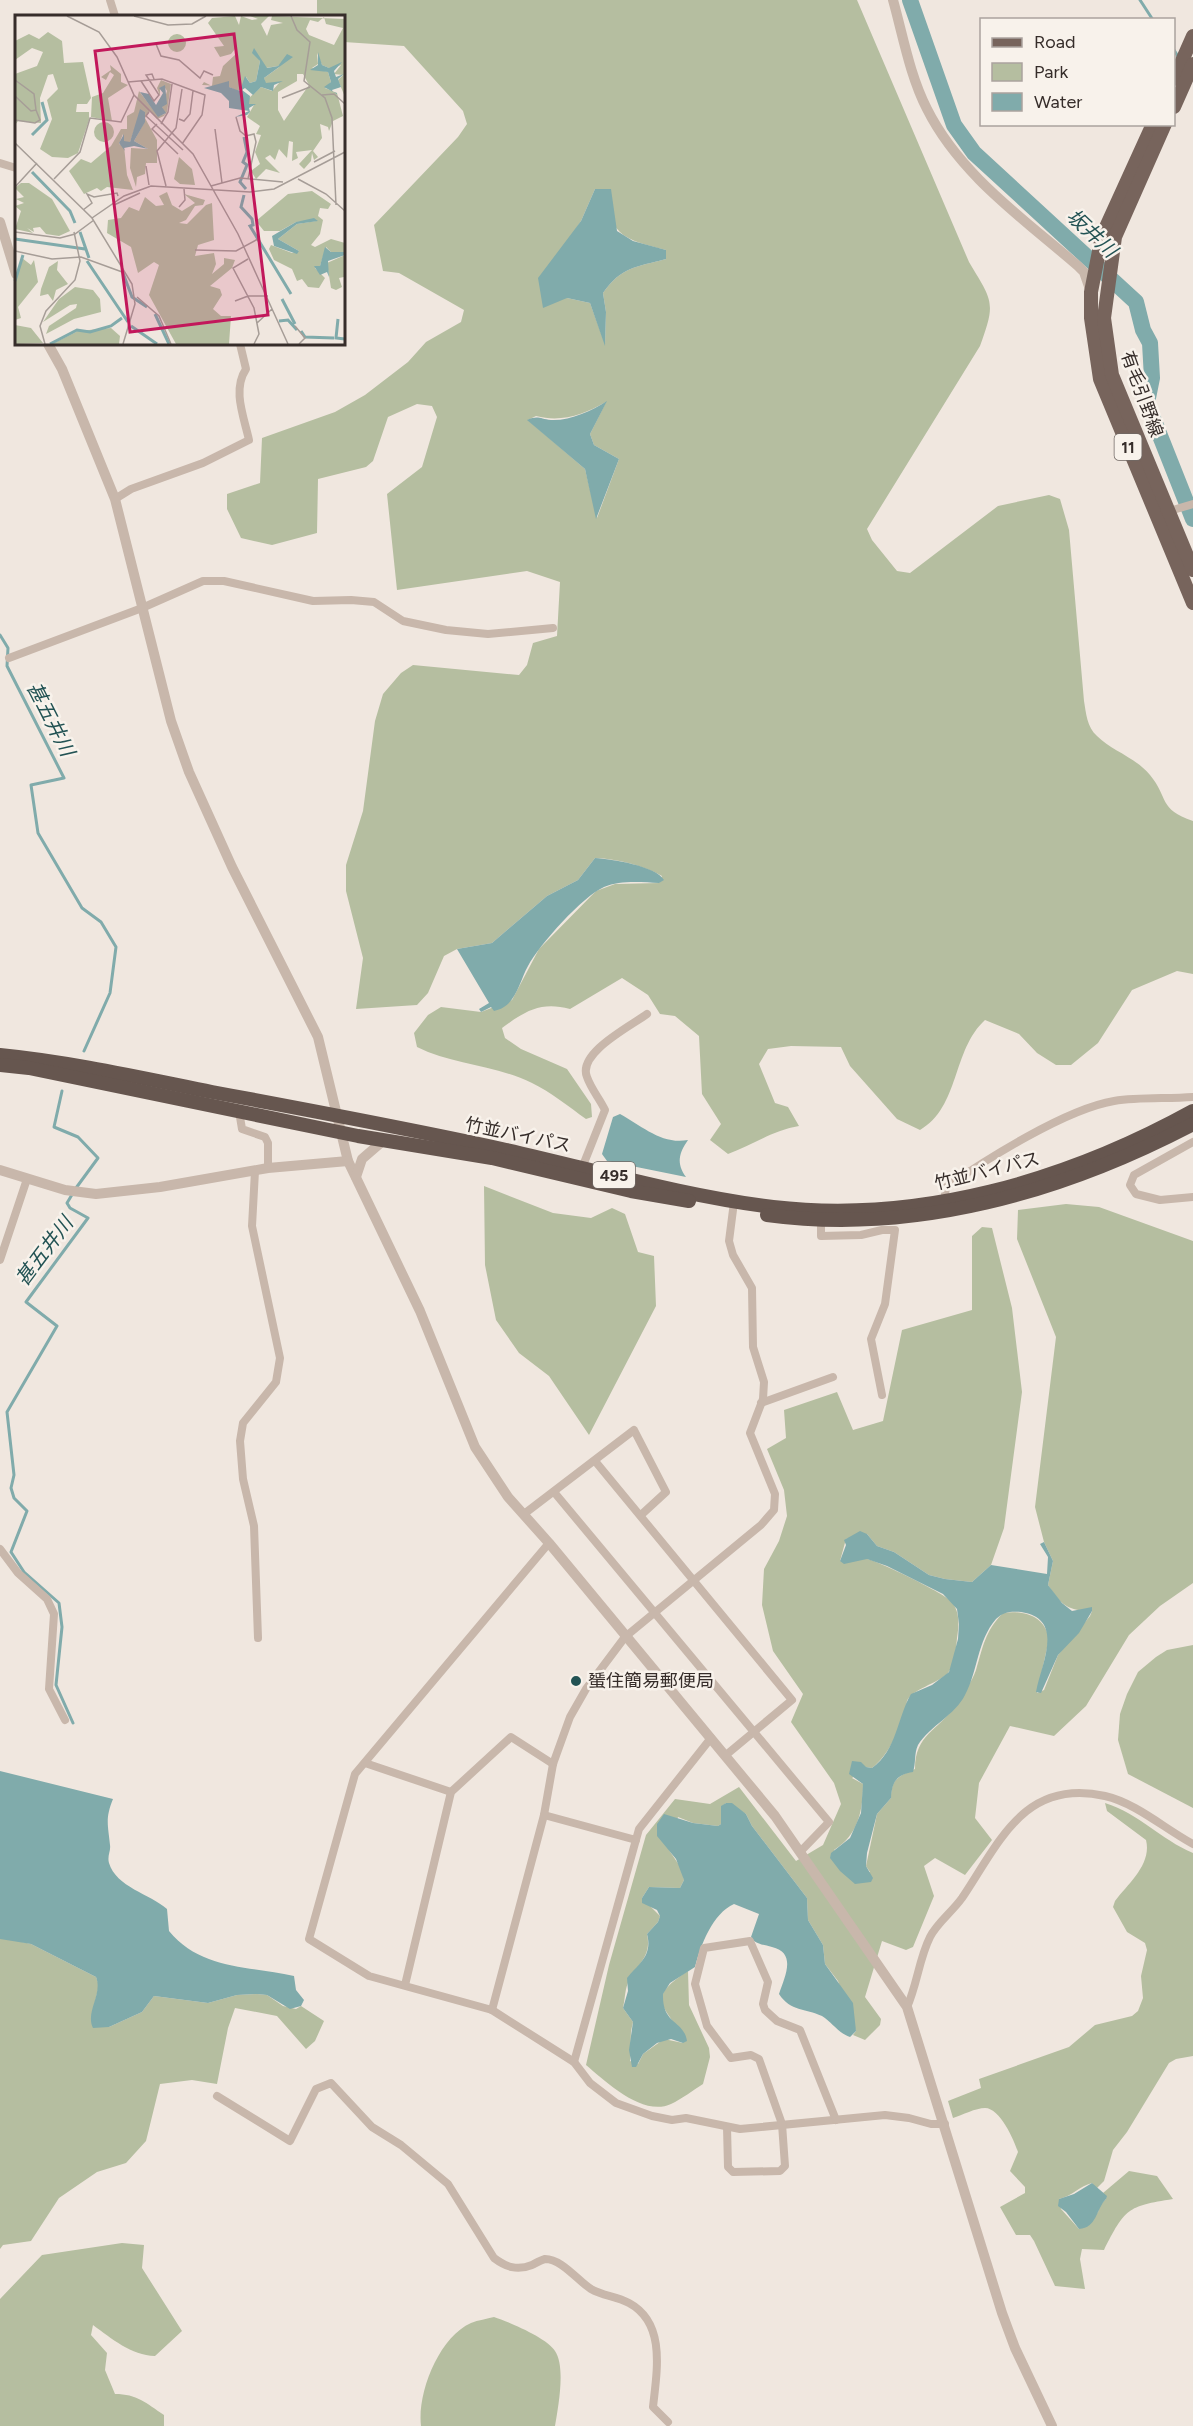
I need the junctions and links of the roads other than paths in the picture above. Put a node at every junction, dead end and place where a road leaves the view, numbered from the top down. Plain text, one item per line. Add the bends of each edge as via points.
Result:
1 (110, 0) edge
2 (893, 0) edge
3 (115, 15) edge
4 (1193, 36) edge
5 (1193, 64) edge
6 (1175, 75) edge
7 (1175, 103) edge
8 (1152, 126) edge
9 (1164, 126) edge
10 (0, 163) edge
11 (15, 168) edge
12 (0, 222) edge
13 (1105, 250) junction
14 (15, 271) edge
15 (1096, 290) junction
16 (49, 345) edge
17 (240, 345) edge
18 (115, 499) junction
19 (1193, 504) edge
20 (1168, 512) junction
21 (1193, 570) edge
22 (1193, 603) edge
23 (142, 608) junction
24 (553, 628) dead end
25 (9, 658) dead end
26 (647, 1014) dead end
27 (0, 1055) edge
28 (0, 1065) edge
29 (1193, 1097) edge
30 (239, 1111) junction
31 (1193, 1111) edge
32 (338, 1117) junction
33 (1193, 1124) edge
34 (340, 1132) junction
35 (384, 1140) junction
36 (1193, 1142) edge
37 (348, 1161) junction
38 (268, 1168) junction
39 (582, 1168) junction
40 (0, 1170) edge
41 (255, 1171) junction
42 (356, 1177) junction
43 (27, 1179) junction
44 (1193, 1197) edge
45 (944, 1202) junction
46 (733, 1206) junction
47 (821, 1220) junction
48 (0, 1260) edge
49 (833, 1377) dead end
50 (882, 1395) dead end
51 (761, 1403) junction
52 (595, 1461) junction
53 (555, 1492) junction
54 (525, 1514) junction
55 (640, 1515) junction
56 (549, 1544) junction
57 (0, 1549) edge
58 (693, 1579) junction
59 (654, 1612) junction
60 (626, 1637) junction
61 (258, 1638) dead end
62 (65, 1720) dead end
63 (754, 1733) junction
64 (711, 1738) junction
65 (726, 1755) junction
66 (365, 1763) junction
67 (553, 1764) junction
68 (451, 1792) junction
69 (544, 1815) junction
70 (636, 1840) junction
71 (1193, 1844) edge
72 (801, 1851) junction
73 (405, 1985) junction
74 (908, 2007) junction
75 (492, 2010) junction
76 (574, 2062) junction
77 (218, 2096) dead end
78 (836, 2120) junction
79 (782, 2124) junction
80 (945, 2124) junction
81 (727, 2127) junction
82 (668, 2422) dead end
83 (1052, 2426) edge

1 - 3 street
2 - 15 street via 927,109 947,140 969,171 1078,266
4 - 6 main road
5 - 7 main road
8 - 13 main road, 有毛引野線 / 11
9 - 13 main road, 有毛引野線 / 11
10 - 11 street
12 - 14 street
13 - 15 main road, 有毛引野線 / 11
15 - 20 main road, 有毛引野線 / 11 via 1112,375
16 - 18 street
17 - 18 street via 246,369 238,390 249,440 203,464 131,489
18 - 23 street
19 - 20 street
20 - 21 main road, 有毛引野線 / 11
20 - 22 main road, 有毛引野線 / 11
23 - 24 street via 203,580 224,581 313,601 374,602 403,621 446,630 488,634
23 - 25 street
23 - 32 street via 171,721 189,772 318,1037
26 - 39 street via 593,1052 586,1065 586,1075 605,1110
27 - 32 highway, 竹並バイパス / 495 via 93,1069
28 - 30 highway, 竹並バイパス / 495
29 - 45 street via 1114,1101 1087,1110 979,1164 946,1187
30 - 34 highway, 竹並バイパス / 495
30 - 38 street via 242,1129 265,1137
31 - 45 highway, 竹並バイパス / 495 via 1097,1157 1019,1184
32 - 34 street
32 - 39 highway, 竹並バイパス / 495
33 - 47 highway, 竹並バイパス / 495 via 1098,1167 985,1205 903,1217
34 - 35 highway, 竹並バイパス / 495
34 - 37 street
35 - 42 street via 362,1159
35 - 46 highway, 竹並バイパス / 495
36 - 44 street via 1134,1175 1130,1185 1136,1194 1160,1200
37 - 38 street
37 - 42 street
38 - 41 street
39 - 46 highway, 竹並バイパス / 495
40 - 43 street
41 - 43 street via 96,1194
41 - 61 street via 252,1226 280,1358 276,1382 243,1423 240,1441 243,1479 254,1526
42 - 54 street via 420,1311 475,1447 508,1497
43 - 48 street
45 - 46 highway, 竹並バイパス / 495 via 821,1209
46 - 47 highway, 竹並バイパス / 495
46 - 51 street via 729,1240 752,1288 753,1347 764,1382
47 - 50 street via 821,1236 895,1230 885,1304 871,1339
49 - 51 street
51 - 58 street via 750,1433 775,1494 774,1510
52 - 53 street
52 - 55 street
52 - 55 street via 634,1430 666,1492
53 - 54 street
53 - 59 street
54 - 56 street
55 - 58 street
56 - 60 street
56 - 66 street
57 - 62 street via 18,1573 47,1599 54,1614 49,1689
58 - 59 street
58 - 63 street via 792,1700
59 - 60 street
59 - 63 street
60 - 64 street
60 - 67 street via 586,1689 570,1717
63 - 65 street
63 - 72 street via 829,1822
64 - 65 street
64 - 70 street via 639,1829
65 - 72 street
66 - 68 street
66 - 73 street via 355,1774 309,1939 369,1976
67 - 68 street via 511,1737
67 - 69 street
68 - 73 street
69 - 70 street
69 - 75 street
70 - 76 street
71 - 74 street via 1104,1796 1062,1795 1026,1809 930,1936
72 - 74 street
73 - 75 street
74 - 80 street
75 - 76 street
76 - 81 street via 590,2083 616,2103 652,2116
77 - 82 street via 290,2141 316,2090 331,2083 372,2127 448,2184 494,2258 514,2268 545,2259 558,2263 589,2288 613,2295 643,2312 653,2326 656,2340 653,2407
78 - 79 street
78 - 79 street via 800,2031 777,2021 765,2010 768,1982 750,1941 704,1948 695,1984 707,2026 731,2058 751,2055 759,2059
78 - 80 street via 885,2115
79 - 81 street via 755,2129
79 - 81 street via 785,2166 780,2171 733,2172 728,2167
80 - 83 street via 1002,2313

